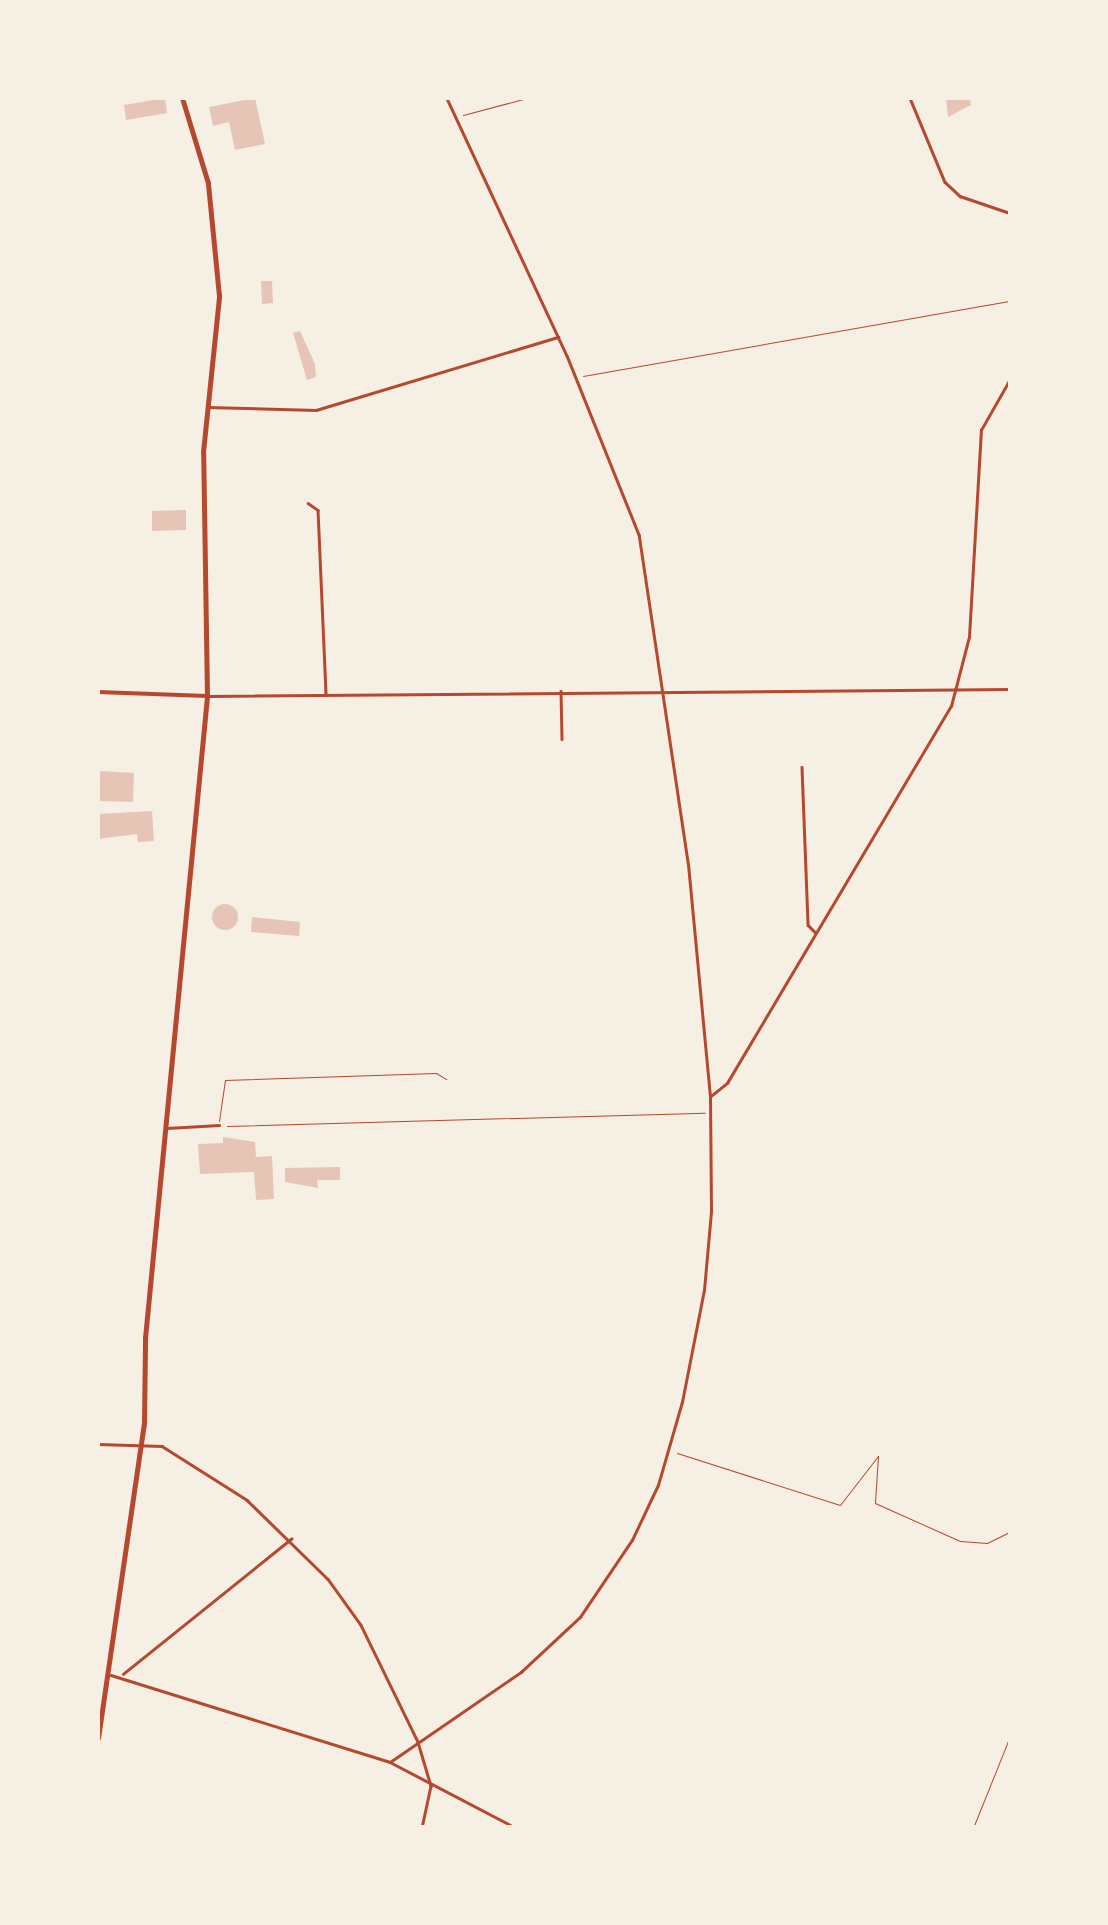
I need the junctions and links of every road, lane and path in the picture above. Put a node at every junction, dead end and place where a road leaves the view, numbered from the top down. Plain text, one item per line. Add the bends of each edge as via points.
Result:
1 (182, 98) edge
2 (446, 98) edge
3 (527, 98) edge
4 (910, 98) edge
5 (455, 118) junction
6 (1010, 213) edge
7 (1010, 301) edge
8 (558, 337) junction
9 (576, 378) junction
10 (1010, 383) edge
11 (206, 407) junction
12 (308, 504) dead end
13 (958, 685) junction
14 (1010, 688) edge
15 (561, 689) junction
16 (666, 689) junction
17 (98, 692) edge
18 (326, 694) junction
19 (207, 696) junction
20 (562, 739) dead end
21 (802, 766) dead end
22 (816, 932) junction
23 (446, 1079) dead end
24 (710, 1097) junction
25 (710, 1113) junction
26 (219, 1125) junction
27 (165, 1128) junction
28 (142, 1441) junction
29 (98, 1444) edge
30 (669, 1450) junction
31 (1010, 1532) edge
32 (291, 1538) junction
33 (110, 1675) junction
34 (122, 1675) junction
35 (1010, 1736) edge
36 (98, 1738) edge
37 (418, 1742) junction
38 (390, 1762) junction
39 (431, 1786) junction
40 (422, 1828) edge
41 (516, 1828) edge
42 (973, 1828) edge

1 - 11 main road via 208,183 217,278
2 - 5 street
3 - 5 path
4 - 6 street via 945,182 960,196
5 - 8 street
7 - 9 path
8 - 9 street
8 - 11 street via 316,410
9 - 16 street via 639,536
10 - 13 street via 982,430 977,560
11 - 19 main road
12 - 18 street via 318,510
13 - 14 street
13 - 16 street
13 - 22 street
15 - 16 street
15 - 18 street
15 - 20 street
16 - 24 street
17 - 19 street
18 - 19 street
19 - 27 main road
21 - 22 street via 808,925
22 - 24 street via 727,1083
23 - 26 lane via 436,1073 225,1080
24 - 25 street
25 - 26 path
25 - 30 street via 705,1280
26 - 27 street
27 - 28 main road
28 - 29 street
28 - 32 street via 162,1446 247,1500
28 - 33 main road
30 - 31 path via 835,1504 854,1492 878,1456 874,1503 960,1541 987,1543
30 - 37 street via 632,1540 580,1618 521,1672
32 - 34 street
32 - 37 street via 362,1625
33 - 34 street
33 - 36 main road
34 - 38 street
35 - 42 path
37 - 38 street
37 - 39 street
38 - 39 street
39 - 40 street
39 - 41 street

